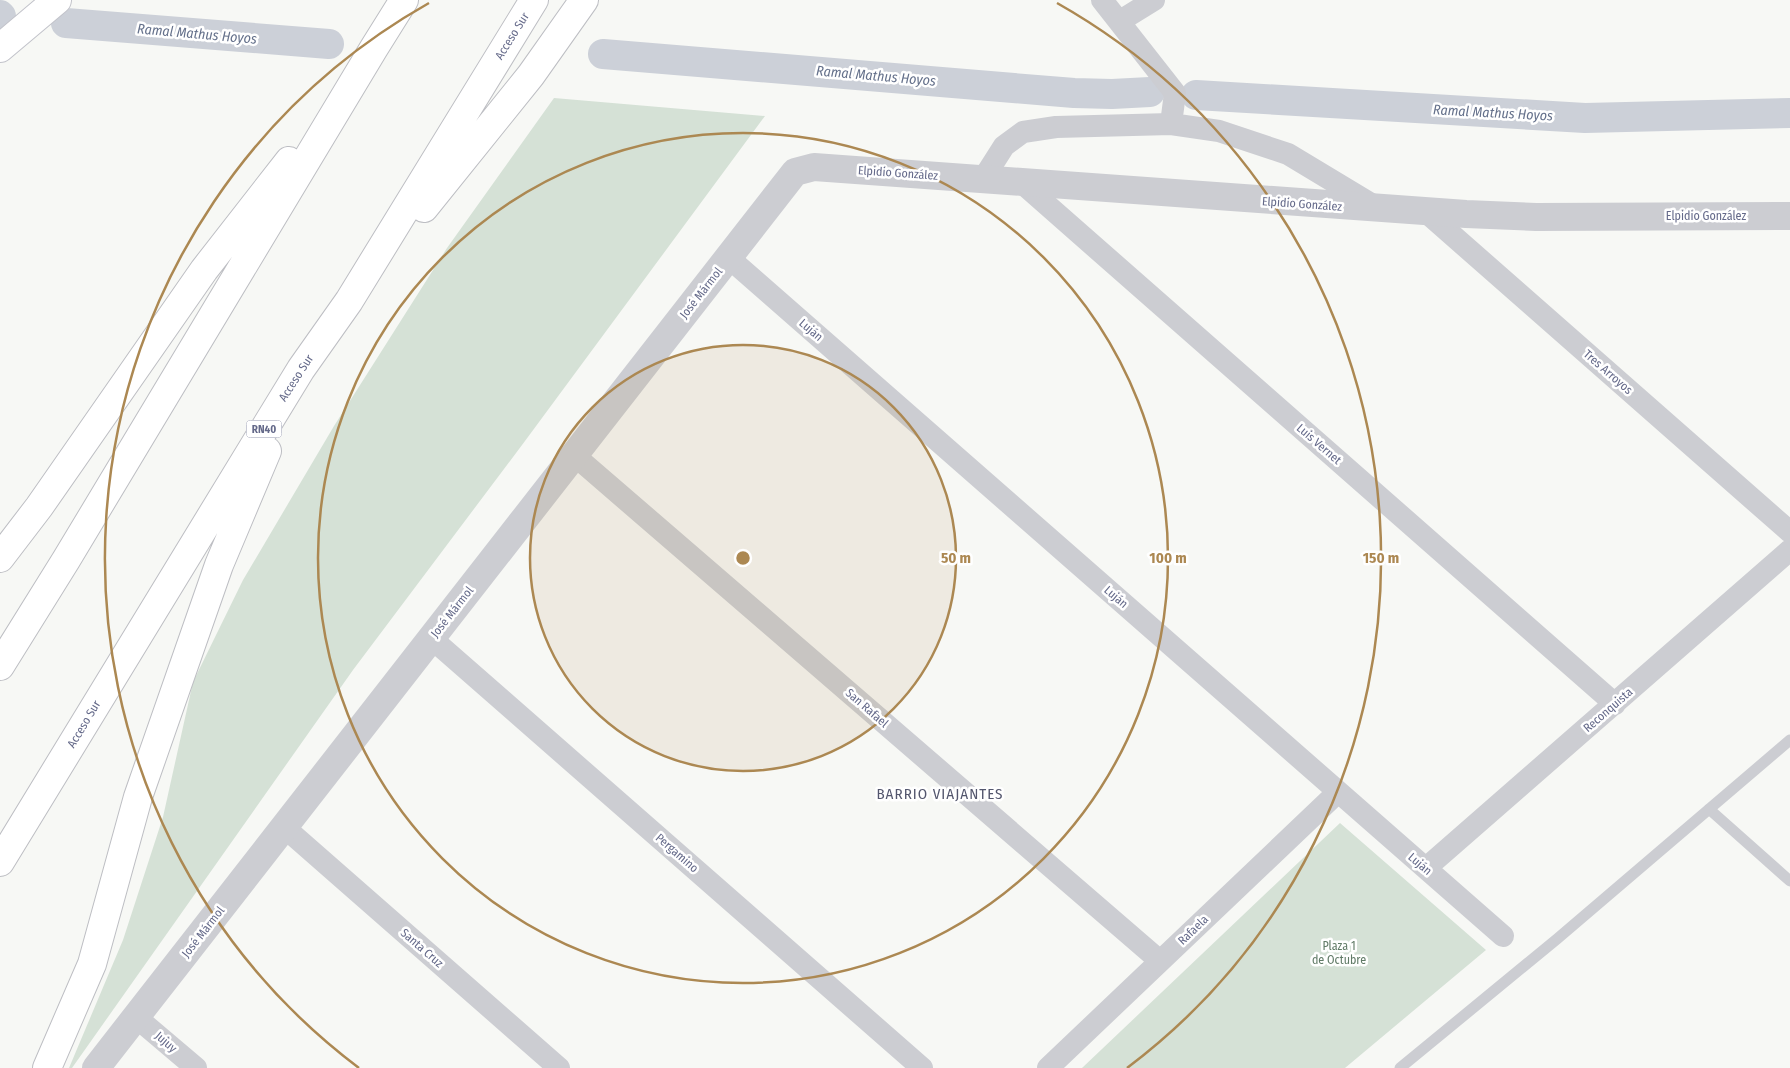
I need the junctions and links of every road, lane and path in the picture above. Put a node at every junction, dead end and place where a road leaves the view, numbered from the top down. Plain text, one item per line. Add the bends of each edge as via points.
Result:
1 (57, 0) edge
2 (397, 0) edge
3 (404, 0) edge
4 (534, 0) edge
5 (584, 0) edge
6 (1102, 0) edge
7 (1154, 0) edge
8 (1120, 22) junction
9 (0, 48) edge
10 (369, 57) junction
11 (1171, 124) junction
12 (814, 167) joint
13 (983, 179) junction
14 (1022, 183) junction
15 (1379, 209) junction
16 (1426, 212) junction
17 (1790, 216) edge
18 (729, 258) junction
19 (349, 301) junction
20 (301, 369) junction
21 (574, 455) junction
22 (1790, 532) edge
23 (1790, 550) edge
24 (0, 558) edge
25 (431, 638) junction
26 (0, 666) edge
27 (1615, 704) junction
28 (1790, 740) edge
29 (1338, 792) junction
30 (1710, 809) junction
31 (284, 827) junction
32 (0, 862) edge
33 (1426, 868) junction
34 (1790, 881) edge
35 (1503, 936) dead end
36 (1160, 962) junction
37 (136, 1017) junction
38 (46, 1068) edge
39 (96, 1068) edge
40 (196, 1068) edge
41 (559, 1068) edge
42 (922, 1068) edge
43 (1048, 1068) edge
44 (1400, 1068) edge

1 - 9 main road
2 - 10 main road
3 - 10 main road
4 - 19 main road, Acceso Sur / RN40
5 - 19 main road via 531,75
6 - 8 street
7 - 8 street
8 - 11 street via 1175,93
10 - 24 main road via 204,270
10 - 26 main road
11 - 13 street via 1056,127 1023,132 1004,146
11 - 15 street via 1218,131 1288,154
12 - 13 street, Elpidio González
12 - 18 street, José Mármol via 795,172
13 - 14 street, Elpidio González
14 - 15 street, Elpidio González
14 - 27 street, Luis Vernet
15 - 16 street, Elpidio González
16 - 17 street, Elpidio González via 1536,216
16 - 22 street, Tres Arroyos
18 - 21 street, José Mármol
18 - 29 street, Luján
19 - 20 main road, Acceso Sur / RN40
20 - 32 main road, Acceso Sur / RN40
20 - 38 main road via 216,574 138,797 92,964
21 - 25 street, José Mármol
21 - 36 street, San Rafael
23 - 27 street, Reconquista
25 - 31 street, José Mármol
25 - 42 street, Pergamino
27 - 33 street, Reconquista
28 - 30 lane
29 - 33 street, Luján
29 - 36 street, Rafaela
30 - 34 lane
30 - 44 lane
31 - 37 street, José Mármol
31 - 41 street, Santa Cruz
33 - 35 street, Luján
36 - 43 street, Rafaela
37 - 39 street, José Mármol
37 - 40 street, Jujuy

